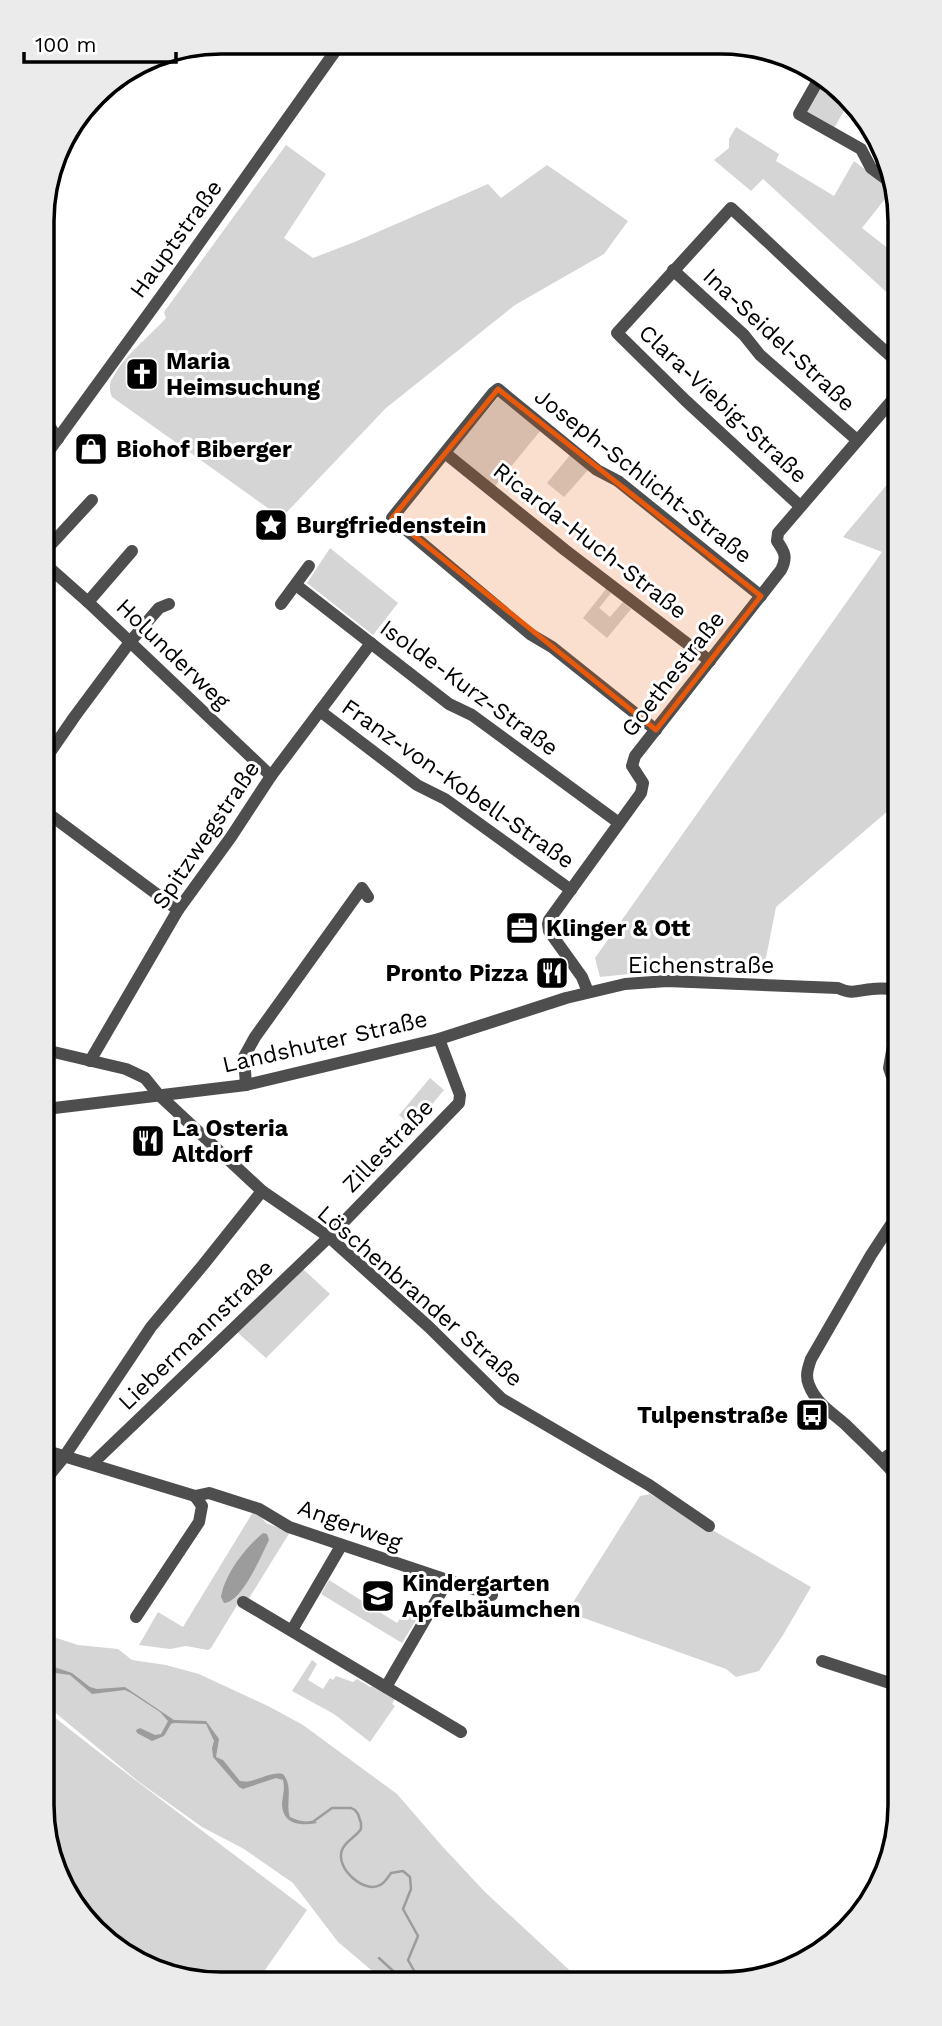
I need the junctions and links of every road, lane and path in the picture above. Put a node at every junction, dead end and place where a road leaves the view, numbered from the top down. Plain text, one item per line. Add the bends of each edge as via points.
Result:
1 (333, 54) edge
2 (816, 84) edge
3 (881, 175) edge
4 (673, 270) junction
5 (888, 354) edge
6 (888, 405) edge
7 (55, 434) edge
8 (58, 439) junction
9 (857, 440) junction
10 (55, 443) edge
11 (445, 453) junction
12 (92, 500) dead end
13 (800, 506) junction
14 (55, 540) edge
15 (132, 551) dead end
16 (309, 566) dead end
17 (55, 573) edge
18 (296, 585) junction
19 (761, 596) junction
20 (88, 602) junction
21 (169, 604) dead end
22 (281, 604) dead end
23 (130, 642) junction
24 (371, 643) junction
25 (710, 661) junction
26 (320, 711) junction
27 (656, 730) junction
28 (55, 746) edge
29 (271, 776) junction
30 (55, 818) edge
31 (620, 823) junction
32 (571, 890) junction
33 (368, 897) dead end
34 (178, 910) junction
35 (888, 989) edge
36 (588, 992) junction
37 (566, 998) joint
38 (439, 1039) junction
39 (54, 1053) edge
40 (90, 1061) junction
41 (246, 1085) junction
42 (158, 1094) junction
43 (54, 1108) edge
44 (262, 1191) junction
45 (887, 1230) edge
46 (328, 1237) junction
47 (54, 1454) edge
48 (64, 1457) junction
49 (887, 1457) edge
50 (883, 1460) junction
51 (92, 1464) junction
52 (887, 1465) edge
53 (54, 1469) edge
54 (195, 1496) junction
55 (709, 1526) dead end
56 (341, 1546) junction
57 (448, 1580) junction
58 (492, 1595) dead end
59 (243, 1602) dead end
60 (136, 1617) dead end
61 (292, 1630) junction
62 (822, 1661) dead end
63 (887, 1682) edge
64 (386, 1687) junction
65 (461, 1732) dead end

1 - 8 street, Hauptstraße
2 - 3 street via 799,114 861,149
4 - 5 street via 731,208
4 - 9 street, Ina-Seidel-Straße
4 - 13 street, Clara-Viebig-Straße via 617,333
6 - 9 street, Goethestraße
7 - 8 street
8 - 10 street, Hauptstraße
9 - 13 street, Goethestraße
11 - 19 street, Joseph-Schlicht-Straße via 498,389
11 - 25 street, Ricarda-Huch-Straße
11 - 27 street via 392,518 530,634
12 - 14 street
13 - 19 street, Goethestraße via 778,533 784,564
15 - 20 street
16 - 18 street
17 - 20 street, Holunderweg
18 - 22 street
18 - 24 street, Isolde-Kurz-Straße
19 - 25 street, Goethestraße
20 - 23 street, Holunderweg
21 - 23 street via 159,608
23 - 28 street
23 - 29 street, Holunderweg
24 - 26 street, Spitzwegstraße
24 - 31 street, Isolde-Kurz-Straße via 449,704 472,715
25 - 27 street, Goethestraße
26 - 29 street, Spitzwegstraße
26 - 32 street, Franz-von-Kobell-Straße via 417,785 445,799
27 - 31 street, Goethestraße via 633,761 643,788
29 - 34 street, Spitzwegstraße
30 - 34 street
31 - 32 street, Goethestraße
32 - 36 street, Goethestraße via 548,927
33 - 41 street via 362,888 255,1037 244,1057
34 - 40 street, Spitzwegstraße
35 - 36 street, Eichenstraße via 858,993 838,988 667,981
36 - 37 street, Eichenstraße
37 - 38 street, Landshuter Straße
38 - 41 street, Landshuter Straße
38 - 46 street, Zillestraße via 459,1103
39 - 40 street, Löschenbrander Straße
40 - 42 street, Löschenbrander Straße via 135,1073
41 - 42 street, Landshuter Straße
42 - 43 street, Landshuter Straße
42 - 44 street, Löschenbrander Straße
44 - 46 street, Löschenbrander Straße
44 - 48 street via 151,1327
45 - 50 street via 806,1375 819,1403
46 - 51 street, Liebermannstraße
46 - 55 street, Löschenbrander Straße via 502,1399 649,1485
47 - 48 street, Angerweg
48 - 51 street, Angerweg
48 - 53 street
49 - 50 street
50 - 52 street
51 - 54 street, Angerweg
54 - 56 street, Angerweg via 209,1493 259,1509 289,1527
54 - 60 street via 202,1506 199,1522
56 - 57 street, Angerweg
56 - 61 street
57 - 58 street, Angerweg
57 - 64 street
59 - 61 street
61 - 64 street
62 - 63 street
64 - 65 street

